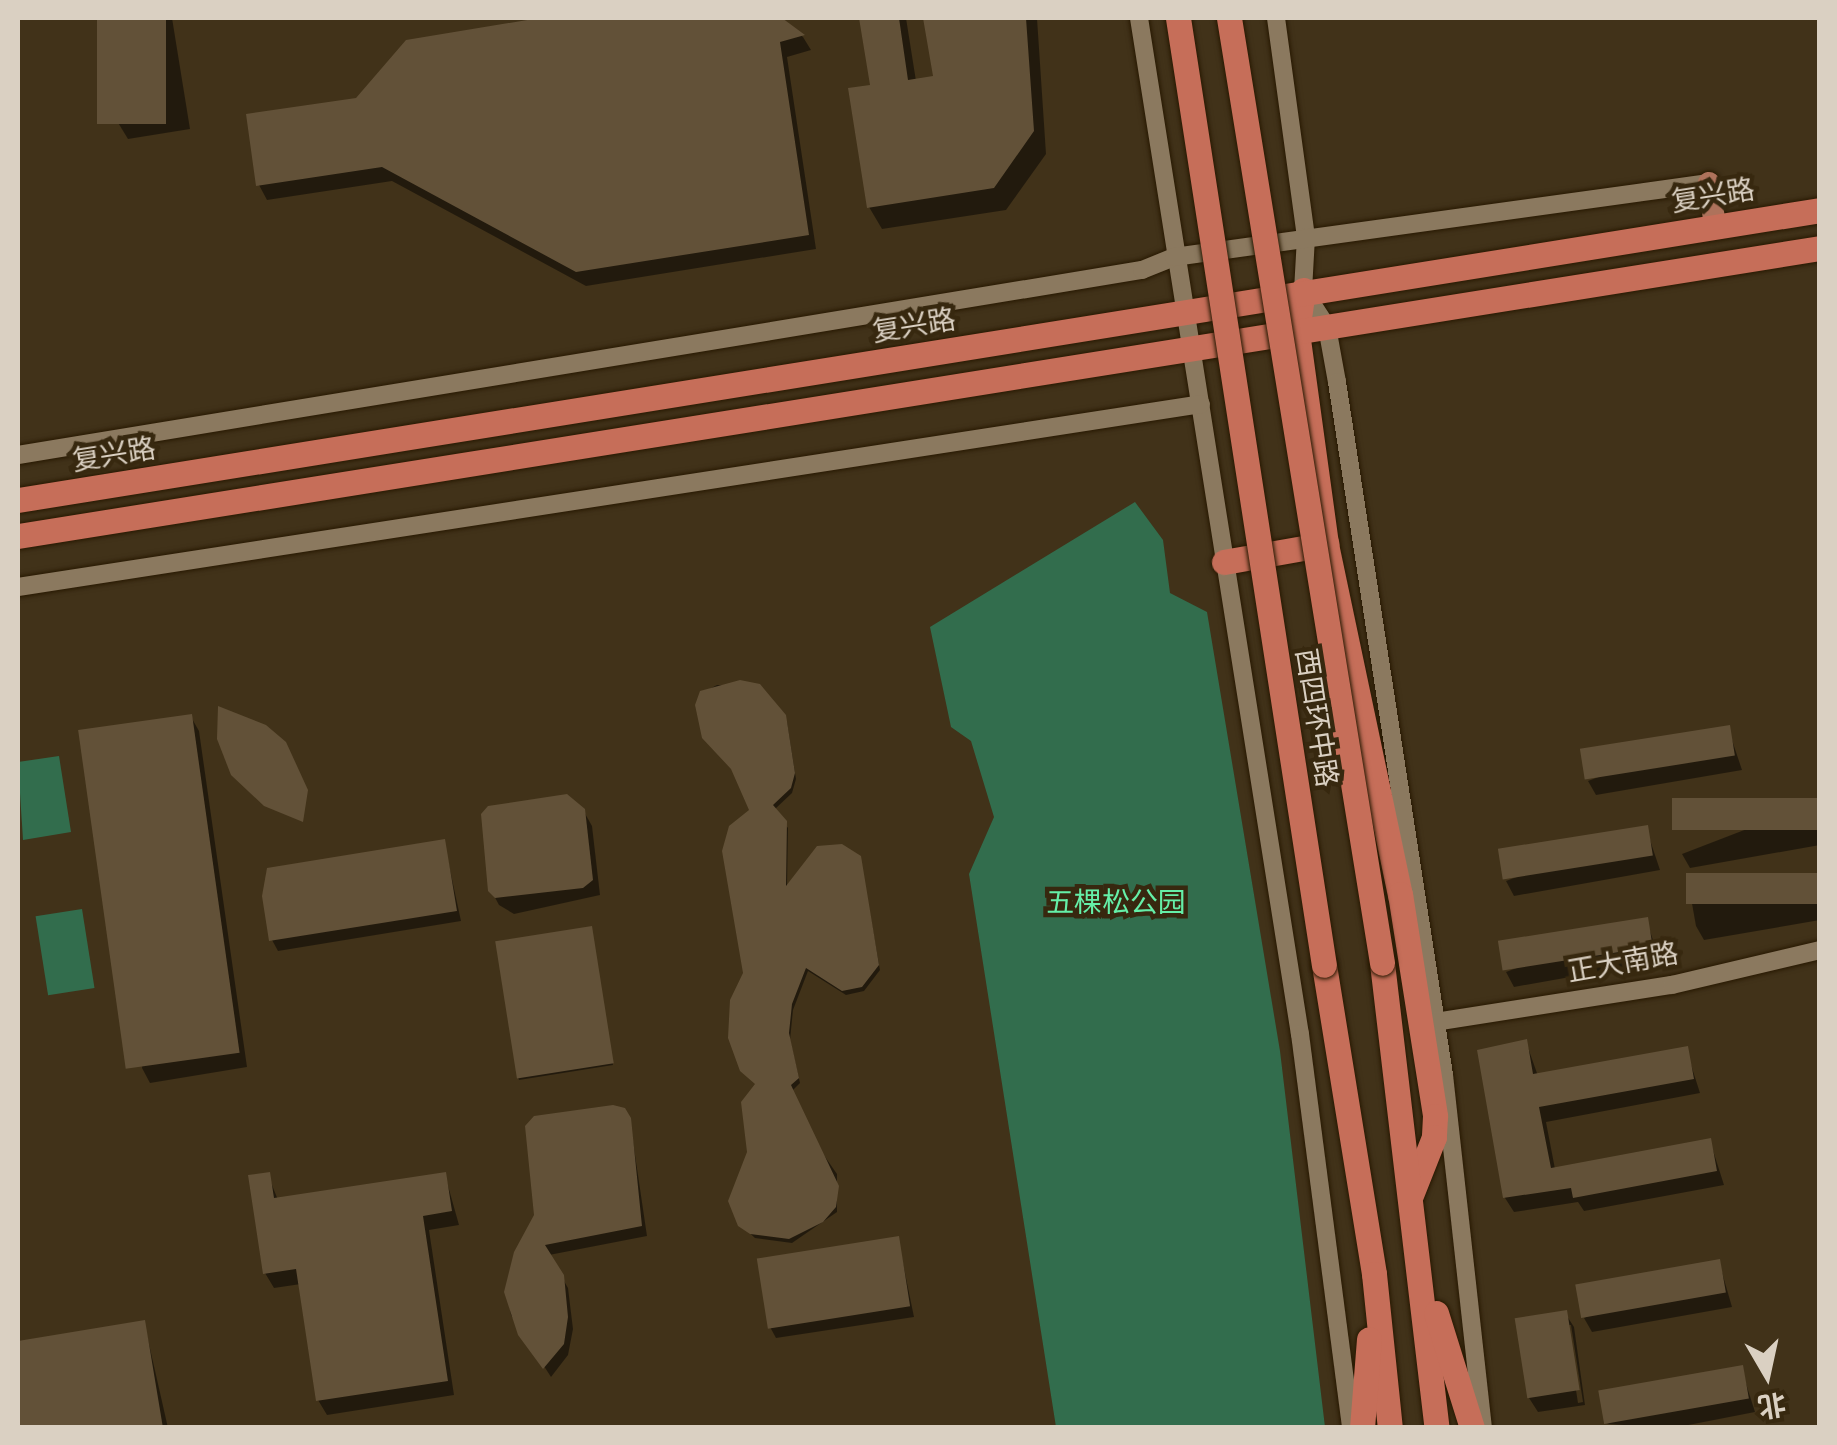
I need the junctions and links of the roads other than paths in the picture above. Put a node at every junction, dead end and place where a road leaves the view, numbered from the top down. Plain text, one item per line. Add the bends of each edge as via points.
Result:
1 (1139, 18) edge
2 (1178, 18) edge
3 (1229, 18) edge
4 (1276, 18) edge
5 (1709, 183) joint
6 (1820, 210) edge
7 (1715, 226) junction
8 (1306, 237) junction
9 (1820, 248) edge
10 (1174, 257) junction
11 (1303, 290) junction
12 (1184, 310) junction
13 (1327, 327) junction
14 (1298, 332) junction
15 (1190, 350) junction
16 (1201, 404) junction
17 (18, 455) edge
18 (18, 500) edge
19 (18, 536) edge
20 (1326, 544) junction
21 (1224, 562) junction
22 (18, 588) edge
23 (1820, 950) edge
24 (1435, 1022) junction
25 (1412, 1195) junction
26 (1420, 1262) junction
27 (1374, 1274) junction
28 (1351, 1428) edge
29 (1362, 1428) edge
30 (1390, 1428) edge
31 (1437, 1428) edge
32 (1472, 1428) edge
33 (1483, 1428) edge

1 - 10 street
2 - 27 highway, 西四环中路, bridge
3 - 25 highway, 西四环中路, bridge via 1382,963
4 - 8 street
5 - 7 main road
5 - 8 street, 复兴路 via 1350,237
6 - 7 highway, 复兴路
7 - 11 highway, 复兴路
8 - 10 street, 复兴路
8 - 11 street
9 - 13 highway
10 - 12 street
10 - 17 street, 复兴路 via 1142,270
11 - 12 highway, 复兴路
11 - 13 street
11 - 14 highway
12 - 15 street
12 - 18 highway, 复兴路
13 - 14 highway
13 - 24 street
14 - 15 highway
14 - 20 highway
15 - 16 street
15 - 19 highway
16 - 21 street
16 - 22 street
20 - 21 highway
20 - 25 highway via 1400,894 1434,1116 1434,1137
21 - 28 street via 1306,1071
23 - 24 street, 正大南路 via 1672,985
24 - 33 street
25 - 26 highway, 西四环中路
26 - 31 highway, 西四环中路
26 - 32 highway
27 - 29 highway
27 - 30 highway, 西四环中路

